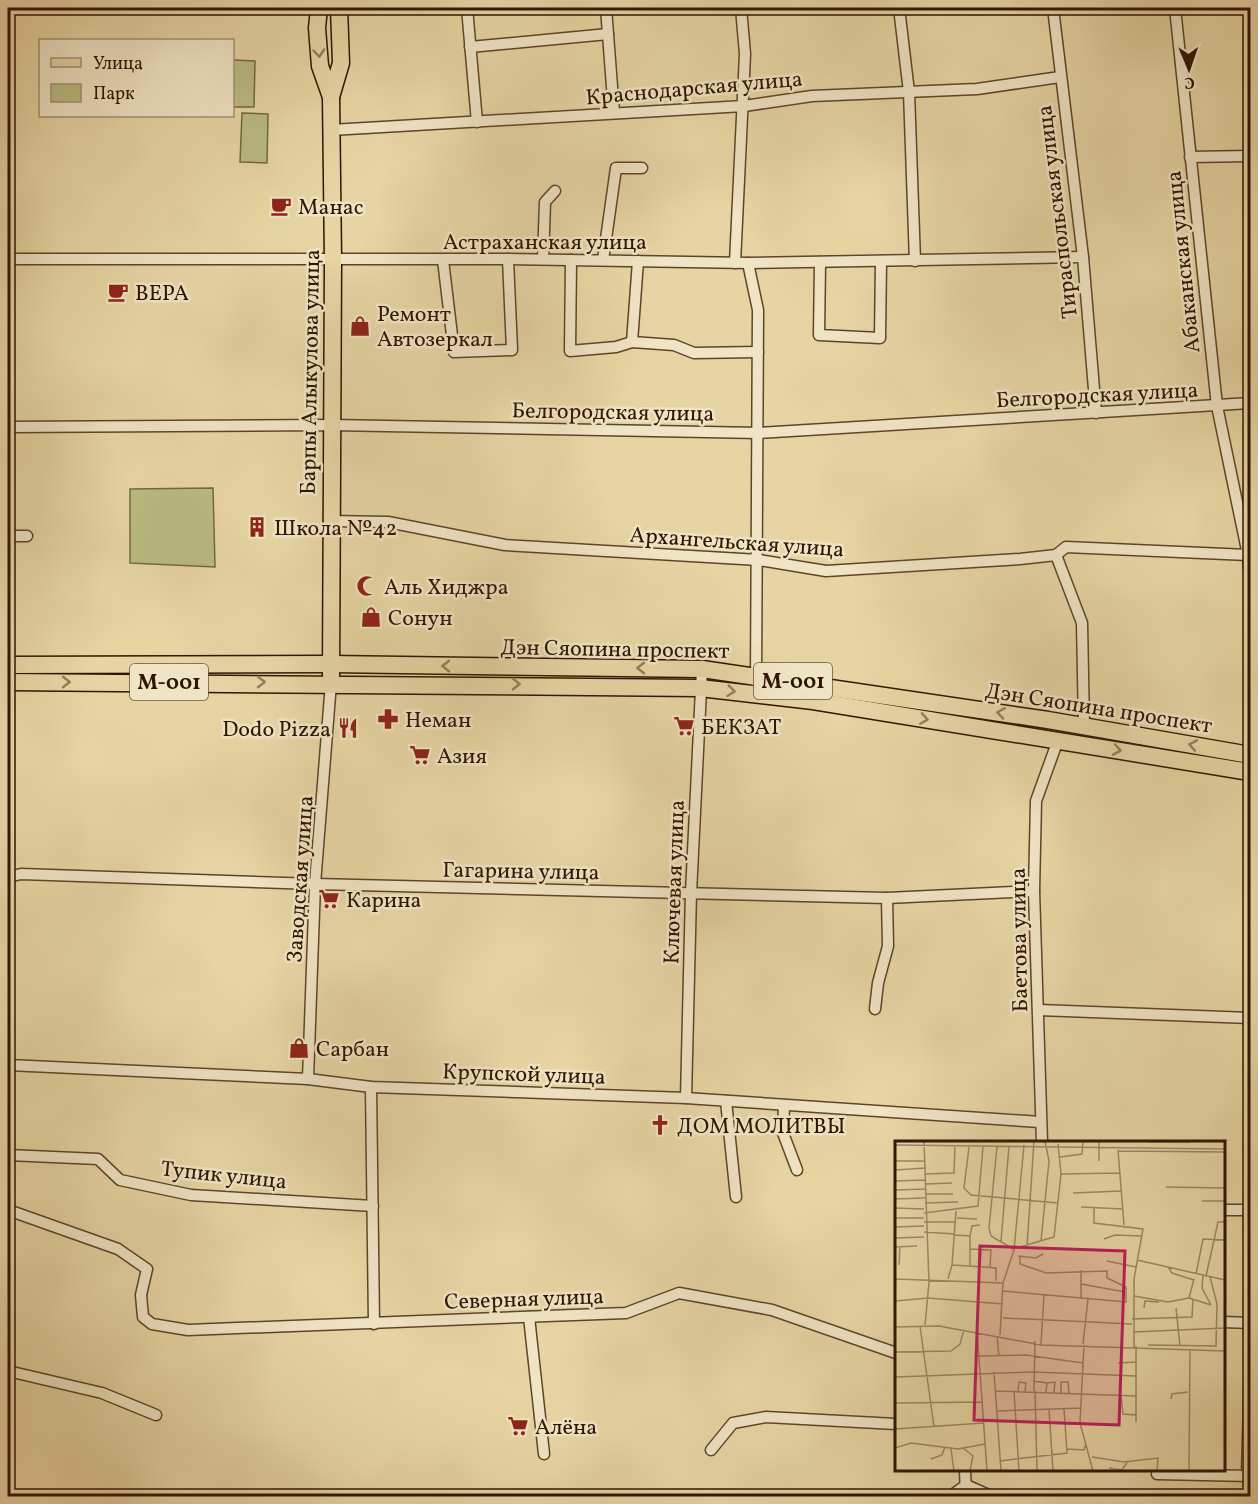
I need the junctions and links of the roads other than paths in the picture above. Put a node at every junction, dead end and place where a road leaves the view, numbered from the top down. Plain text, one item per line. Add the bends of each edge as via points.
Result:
1 (319, 8) edge
2 (339, 8) edge
3 (467, 8) edge
4 (606, 8) edge
5 (741, 8) edge
6 (899, 8) edge
7 (1053, 8) edge
8 (1175, 8) edge
9 (608, 34) junction
10 (470, 47) junction
11 (1060, 77) junction
12 (909, 92) junction
13 (331, 97) junction
14 (744, 106) junction
15 (614, 113) junction
16 (477, 122) junction
17 (331, 130) junction
18 (1251, 156) edge
19 (1190, 157) junction
20 (642, 168) dead end
21 (555, 191) dead end
22 (1083, 257) junction
23 (8, 258) edge
24 (508, 259) junction
25 (543, 259) junction
26 (333, 260) junction
27 (443, 260) junction
28 (571, 260) junction
29 (603, 260) junction
30 (638, 261) junction
31 (881, 261) junction
32 (915, 261) junction
33 (820, 262) junction
34 (735, 263) junction
35 (747, 263) junction
36 (632, 342) junction
37 (758, 352) junction
38 (1251, 403) edge
39 (1217, 406) junction
40 (1096, 413) junction
41 (331, 425) junction
42 (8, 426) edge
43 (759, 433) junction
44 (329, 521) junction
45 (8, 536) edge
46 (27, 536) dead end
47 (1056, 555) junction
48 (1248, 555) junction
49 (759, 560) junction
50 (1251, 582) edge
51 (330, 664) junction
52 (8, 665) edge
53 (702, 669) junction
54 (757, 675) junction
55 (8, 682) edge
56 (331, 683) junction
57 (700, 688) junction
58 (755, 693) junction
59 (1084, 726) junction
60 (1058, 740) junction
61 (1251, 755) edge
62 (1251, 772) edge
63 (8, 877) edge
64 (315, 885) junction
65 (1035, 891) junction
66 (691, 893) junction
67 (887, 898) junction
68 (875, 1009) dead end
69 (1039, 1010) junction
70 (1251, 1018) edge
71 (8, 1065) edge
72 (308, 1078) junction
73 (370, 1087) junction
74 (686, 1098) junction
75 (726, 1101) junction
76 (784, 1106) junction
77 (1040, 1122) junction
78 (1042, 1141) edge
79 (8, 1155) edge
80 (797, 1170) dead end
81 (736, 1197) dead end
82 (373, 1206) junction
83 (8, 1210) edge
84 (1225, 1210) edge
85 (1251, 1210) edge
86 (529, 1317) junction
87 (1225, 1322) edge
88 (1251, 1323) edge
89 (374, 1324) junction
90 (895, 1352) edge
91 (1251, 1362) edge
92 (8, 1371) edge
93 (156, 1415) dead end
94 (895, 1424) edge
95 (711, 1450) dead end
96 (544, 1454) dead end
97 (965, 1471) edge
98 (1158, 1471) edge
99 (1249, 1476) edge
100 (966, 1491) edge
101 (951, 1497) edge
102 (991, 1497) edge

1 -> 13 main road, Барпы Алыкулова улица via 320,66
2 - 13 main road, Барпы Алыкулова улица via 341,63
3 - 10 street
4 - 9 street
5 - 14 street
6 - 12 street
7 - 11 street, Тираспольская улица
8 - 19 street, Абаканская улица
9 - 10 street
9 - 15 street
10 - 16 street
11 - 12 street, Краснодарская улица
11 - 22 street, Тираспольская улица
12 - 14 street, Краснодарская улица via 812,96
12 - 32 street
13 - 17 main road, Барпы Алыкулова улица
14 - 15 street, Краснодарская улица
14 - 34 street
15 - 16 street, Краснодарская улица
16 - 17 street, Краснодарская улица
17 - 26 main road, Барпы Алыкулова улица
18 - 19 street
19 - 39 street, Абаканская улица
20 - 29 street via 616,168
21 - 25 street via 545,202
22 - 32 street, Астраханская улица
22 - 40 street, Тираспольская улица
23 - 26 street, Астраханская улица
24 - 25 street, Астраханская улица
24 - 27 street, Астраханская улица
24 - 27 street via 512,350 454,352
25 - 28 street, Астраханская улица
26 - 27 street, Астраханская улица
26 - 41 main road, Барпы Алыкулова улица
28 - 29 street, Астраханская улица
28 - 36 street via 570,351
29 - 30 street, Астраханская улица
30 - 34 street, Астраханская улица
30 - 36 street
31 - 32 street, Астраханская улица
31 - 33 street, Астраханская улица
31 - 33 street via 880,338 819,335
33 - 35 street, Астраханская улица
34 - 35 street, Астраханская улица
35 - 37 street via 758,310
36 - 37 street via 674,345 694,353
37 - 43 street
38 - 39 street, Белгородская улица
39 - 40 street, Белгородская улица
39 - 48 street, Абаканская улица
40 - 43 street, Белгородская улица
41 - 42 street, Белгородская улица
41 - 43 street, Белгородская улица
41 - 44 main road, Барпы Алыкулова улица
43 - 49 street
44 - 49 street, Архангельская улица via 388,522 505,545
44 - 51 main road, Барпы Алыкулова улица
45 - 46 street
47 - 48 street, Архангельская улица via 1066,547
47 - 49 street, Архангельская улица via 826,571
47 - 59 street via 1082,623
48 - 50 street, Абаканская улица
49 - 54 street
51 - 52 main road, Дэн Сяопина проспект / M-001
53 -> 51 main road, Дэн Сяопина проспект / M-001
51 - 56 main road, Барпы Алыкулова улица
53 - 54 main road, Дэн Сяопина проспект / M-001
53 - 57 street, Ключевая улица
54 - 58 street
59 -> 54 main road, Дэн Сяопина проспект / M-001
55 -> 56 main road, Дэн Сяопина проспект / M-001
56 -> 57 main road, Дэн Сяопина проспект / M-001
56 - 64 street, Заводская улица
57 -> 58 main road, Дэн Сяопина проспект / M-001
57 - 66 street, Ключевая улица
58 -> 60 main road, Дэн Сяопина проспект / M-001
61 -> 59 main road, Дэн Сяопина проспект / M-001
60 -> 62 main road, Дэн Сяопина проспект / M-001
60 - 65 street, Баетова улица via 1036,801
63 - 64 street, Гагарина улица via 21,874 187,878
64 - 66 street, Гагарина улица
64 - 72 street, Заводская улица
65 - 67 street, Гагарина улица
65 - 69 street, Баетова улица
66 - 67 street, Гагарина улица
66 - 74 street, Ключевая улица
67 - 68 street via 888,946
69 - 70 street
69 - 77 street, Баетова улица
71 - 72 street, Крупской улица
72 - 73 street, Крупской улица
73 - 74 street, Крупской улица
73 - 82 street
74 - 75 street, Крупской улица
75 - 76 street, Крупской улица
75 - 81 street
76 - 77 street, Крупской улица
76 - 80 street via 783,1133
77 - 78 street, Баетова улица
79 - 82 street, Тупик улица via 98,1159 120,1180 191,1195
82 - 89 street
83 - 89 street, Северная улица via 118,1249 147,1269 141,1295 142,1317 152,1324 188,1330
84 - 85 street
86 - 89 street, Северная улица
86 - 90 street, Северная улица via 626,1313 678,1293 772,1310
86 - 96 street
87 - 88 street
91 - 99 street
92 - 93 street via 102,1393
94 - 95 street via 766,1417 733,1423
97 - 100 street
98 - 99 street via 1157,1474
100 - 101 street
100 - 102 street

